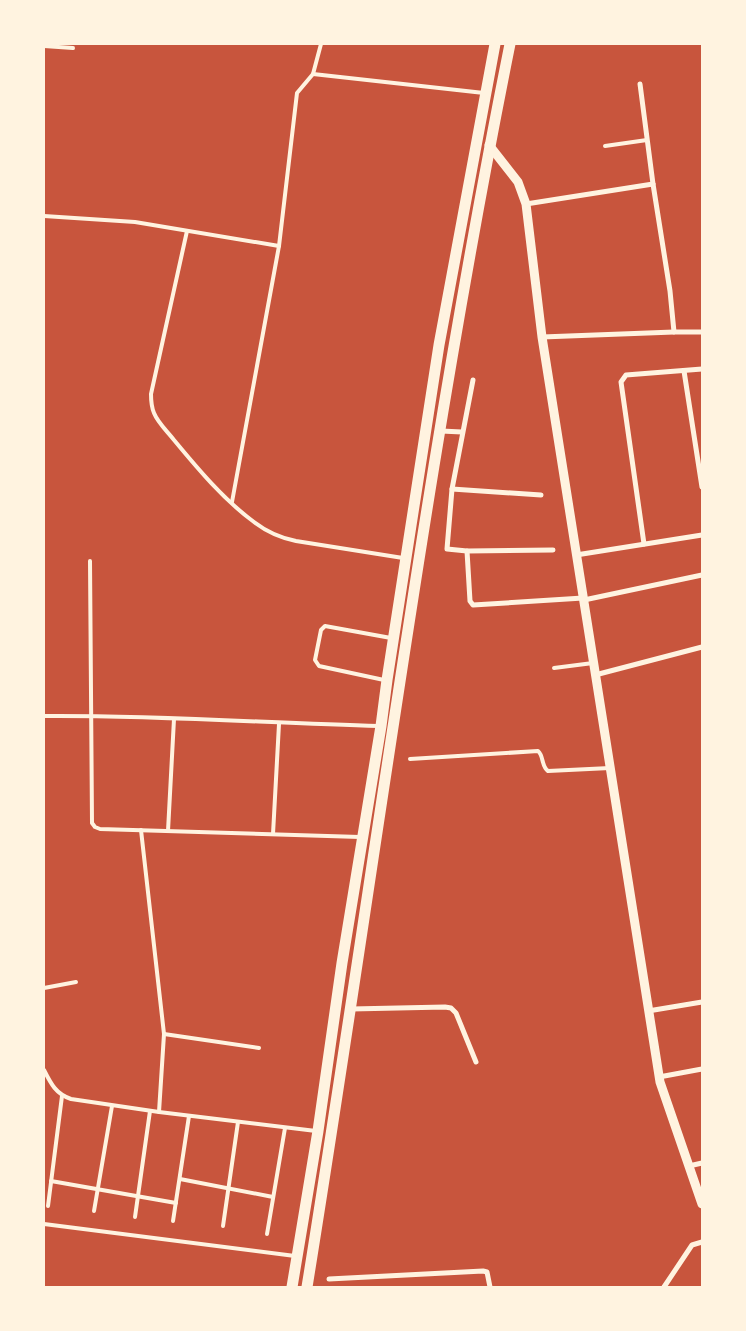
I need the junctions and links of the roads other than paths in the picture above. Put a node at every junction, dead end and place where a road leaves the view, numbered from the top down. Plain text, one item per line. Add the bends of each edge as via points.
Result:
1 (321, 44) edge
2 (495, 44) edge
3 (510, 44) edge
4 (44, 46) edge
5 (73, 48) dead end
6 (313, 74) junction
7 (640, 84) dead end
8 (487, 93) junction
9 (647, 140) junction
10 (489, 145) junction
11 (604, 146) dead end
12 (652, 184) junction
13 (526, 204) junction
14 (44, 216) edge
15 (187, 231) junction
16 (278, 246) junction
17 (674, 332) junction
18 (702, 332) edge
19 (542, 337) junction
20 (702, 369) edge
21 (684, 371) junction
22 (473, 380) dead end
23 (440, 431) junction
24 (462, 432) junction
25 (701, 468) edge
26 (702, 488) edge
27 (452, 489) junction
28 (541, 495) dead end
29 (232, 502) junction
30 (702, 535) edge
31 (644, 544) junction
32 (554, 550) dead end
33 (467, 551) junction
34 (576, 555) junction
35 (406, 559) junction
36 (90, 561) dead end
37 (702, 575) edge
38 (583, 599) junction
39 (394, 638) junction
40 (702, 647) edge
41 (593, 663) junction
42 (554, 668) dead end
43 (595, 675) junction
44 (387, 680) junction
45 (91, 715) junction
46 (44, 716) edge
47 (174, 719) junction
48 (279, 724) junction
49 (382, 726) junction
50 (410, 759) dead end
51 (610, 768) junction
52 (141, 830) junction
53 (168, 831) junction
54 (273, 834) junction
55 (363, 837) junction
56 (76, 982) dead end
57 (44, 988) edge
58 (702, 1002) edge
59 (351, 1009) junction
60 (648, 1011) junction
61 (164, 1034) junction
62 (259, 1048) dead end
63 (476, 1062) dead end
64 (702, 1069) edge
65 (44, 1070) edge
66 (659, 1077) junction
67 (62, 1096) junction
68 (112, 1106) junction
69 (150, 1111) junction
70 (159, 1112) junction
71 (190, 1116) junction
72 (238, 1122) junction
73 (285, 1128) junction
74 (318, 1131) junction
75 (702, 1163) edge
76 (689, 1166) junction
77 (180, 1180) junction
78 (51, 1181) junction
79 (228, 1188) junction
80 (98, 1189) junction
81 (138, 1196) junction
82 (273, 1197) junction
83 (176, 1203) junction
84 (702, 1204) edge
85 (48, 1206) dead end
86 (94, 1211) dead end
87 (135, 1217) dead end
88 (173, 1221) dead end
89 (44, 1224) edge
90 (223, 1226) dead end
91 (267, 1234) dead end
92 (702, 1242) edge
93 (297, 1256) junction
94 (329, 1279) dead end
95 (292, 1287) edge
96 (307, 1287) edge
97 (490, 1287) edge
98 (664, 1287) edge

1 - 6 lane
2 - 8 main road
3 - 10 main road
4 - 5 lane
6 - 8 lane
6 - 16 lane via 298,93
7 - 9 street
8 - 35 main road via 439,345
9 - 11 lane
9 - 12 street
10 - 13 street via 518,182
10 - 23 main road
12 - 13 street
12 - 17 street
13 - 19 street
14 - 15 lane via 135,222
15 - 16 lane
15 - 29 lane via 151,403 158,421
16 - 29 lane
17 - 18 street
17 - 19 street
19 - 34 street
20 - 21 street
21 - 25 street
21 - 31 street via 626,375 621,382
22 - 24 street
23 - 24 street
23 - 59 main road
24 - 27 street
25 - 26 street
27 - 28 street
27 - 33 street via 446,547 449,551
29 - 35 lane via 254,522 281,538
30 - 31 street
31 - 34 street
32 - 33 street
33 - 38 street via 470,601 473,605
34 - 38 street
35 - 39 main road
36 - 45 lane
37 - 38 street
38 - 41 street
39 - 44 main road
39 - 44 lane via 325,626 321,630 315,660 319,666
40 - 43 street
41 - 42 lane
41 - 43 street
43 - 51 street
44 - 49 main road
45 - 46 lane
45 - 47 lane
45 - 52 lane via 92,823 100,829
47 - 48 lane
47 - 53 lane
48 - 49 lane
48 - 54 lane
49 - 55 main road
50 - 51 lane via 538,751 548,771
51 - 60 street
52 - 53 lane
52 - 61 lane
53 - 54 lane
54 - 55 lane
55 - 74 main road
56 - 57 lane
58 - 60 street
59 - 63 street via 451,1008
59 - 96 main road
60 - 66 street
61 - 62 lane
61 - 70 lane
64 - 66 street
65 - 67 lane
66 - 76 street
67 - 68 lane
67 - 78 lane
68 - 69 lane
68 - 80 lane
69 - 70 lane
69 - 81 lane
70 - 71 lane
71 - 72 lane
71 - 77 lane
72 - 73 lane
72 - 79 lane
73 - 74 lane
73 - 82 lane
74 - 93 main road
75 - 76 street
76 - 84 street
77 - 79 lane
77 - 83 lane
78 - 80 lane
78 - 85 lane
79 - 82 lane
79 - 90 lane
80 - 81 lane
80 - 86 lane
81 - 83 lane
81 - 87 lane
82 - 91 lane
83 - 88 lane
89 - 93 lane
92 - 98 street via 692,1245
93 - 95 main road
94 - 97 street via 483,1271 489,1276

